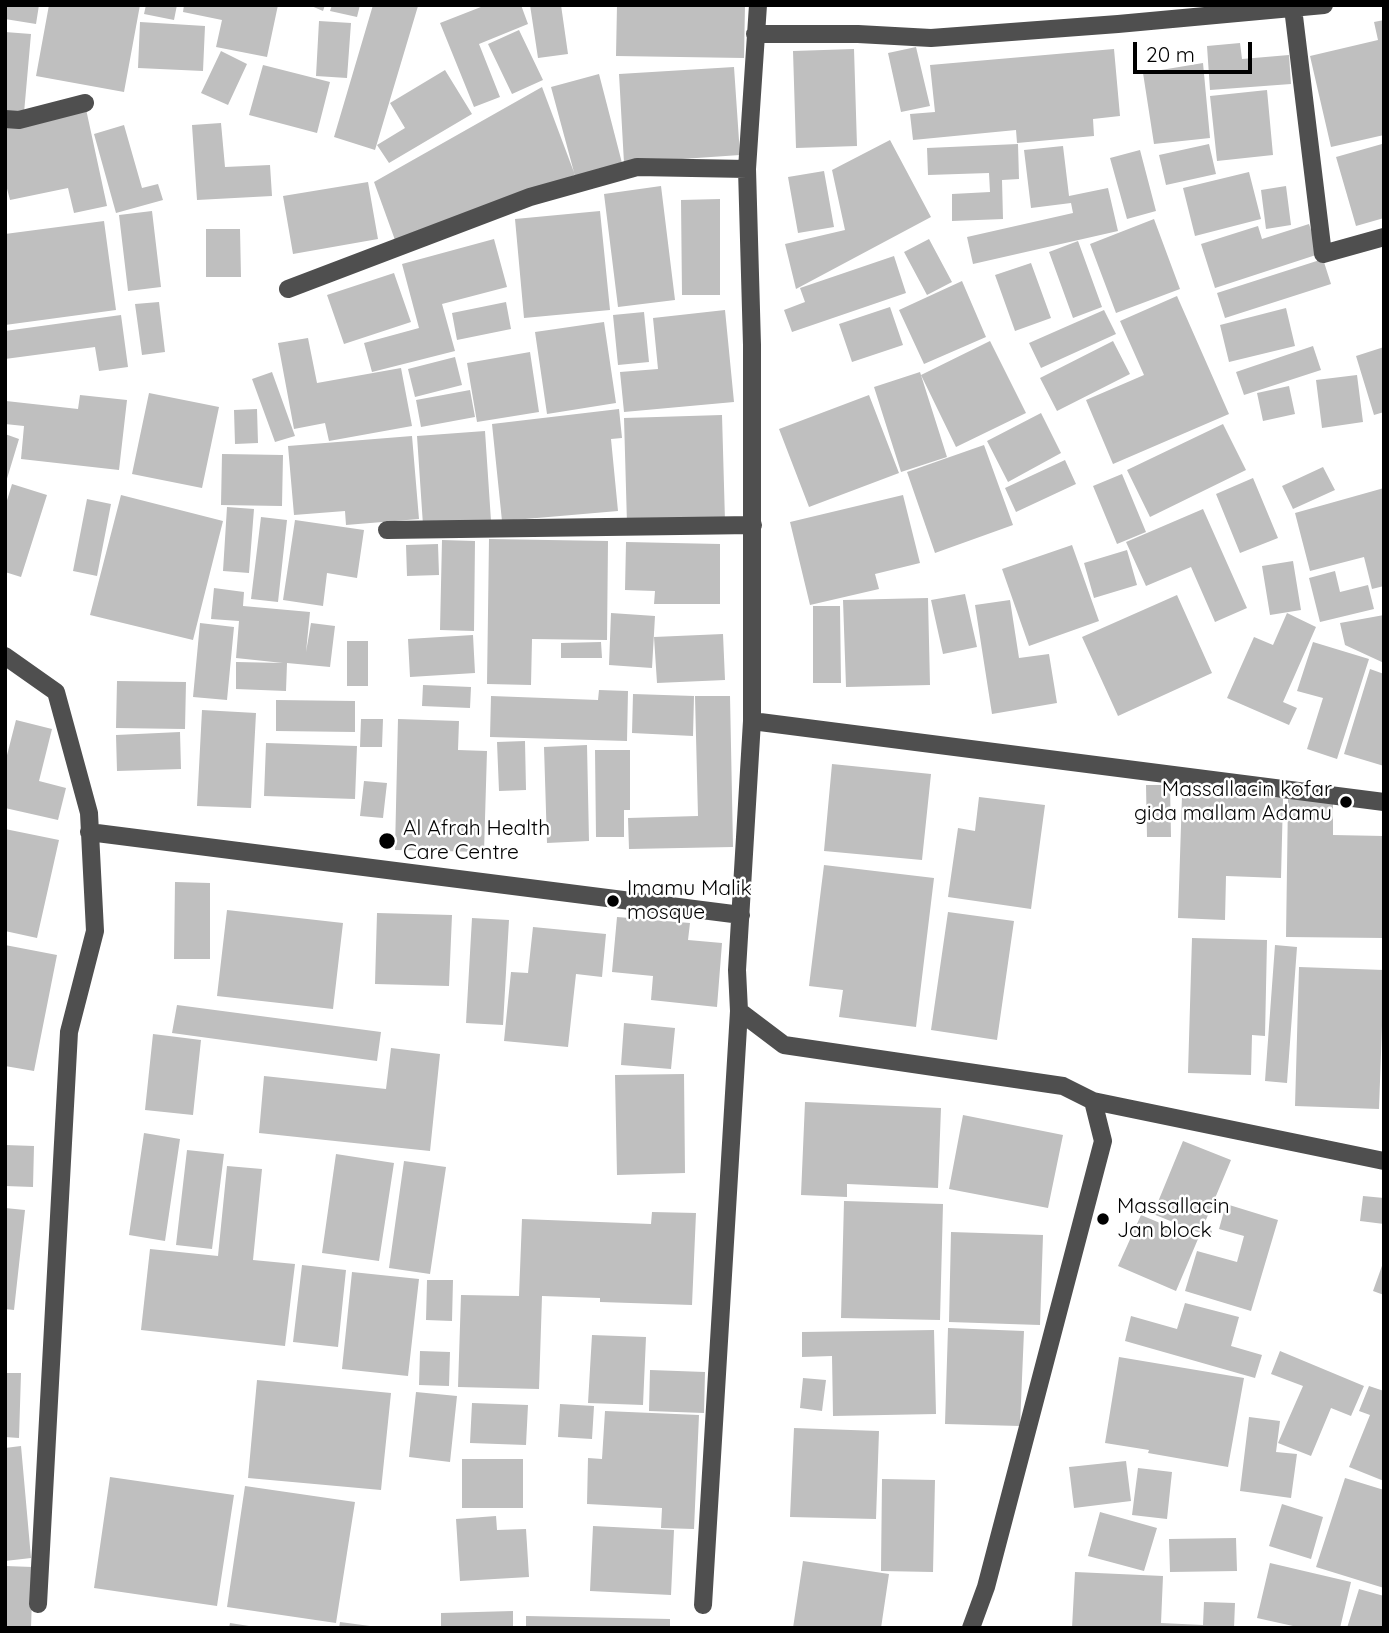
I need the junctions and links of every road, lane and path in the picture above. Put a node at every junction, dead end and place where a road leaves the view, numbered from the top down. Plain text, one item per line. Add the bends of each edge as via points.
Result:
1 (758, 5) edge
2 (1324, 5) edge
3 (1293, 8) junction
4 (755, 34) junction
5 (85, 103) dead end
6 (5, 119) edge
7 (747, 169) junction
8 (1384, 237) edge
9 (288, 289) dead end
10 (753, 525) junction
11 (387, 530) dead end
12 (5, 656) edge
13 (752, 721) junction
14 (1384, 802) edge
15 (89, 832) junction
16 (741, 915) junction
17 (739, 1011) junction
18 (1093, 1101) junction
19 (1384, 1161) edge
20 (38, 1604) dead end
21 (704, 1605) dead end
22 (971, 1628) edge

1 - 4 street
2 - 3 street
3 - 4 street via 932,38
3 - 8 street via 1323,254
4 - 7 street
5 - 6 street via 19,120
7 - 9 street via 638,167 530,197
7 - 10 street
10 - 11 street
10 - 13 street
12 - 15 street via 56,692 89,813
13 - 14 street
13 - 16 street
15 - 16 street
15 - 20 street via 95,931 69,1032
16 - 17 street
17 - 18 street via 785,1045 1063,1086
17 - 21 street
18 - 19 street
18 - 22 street via 1103,1140

